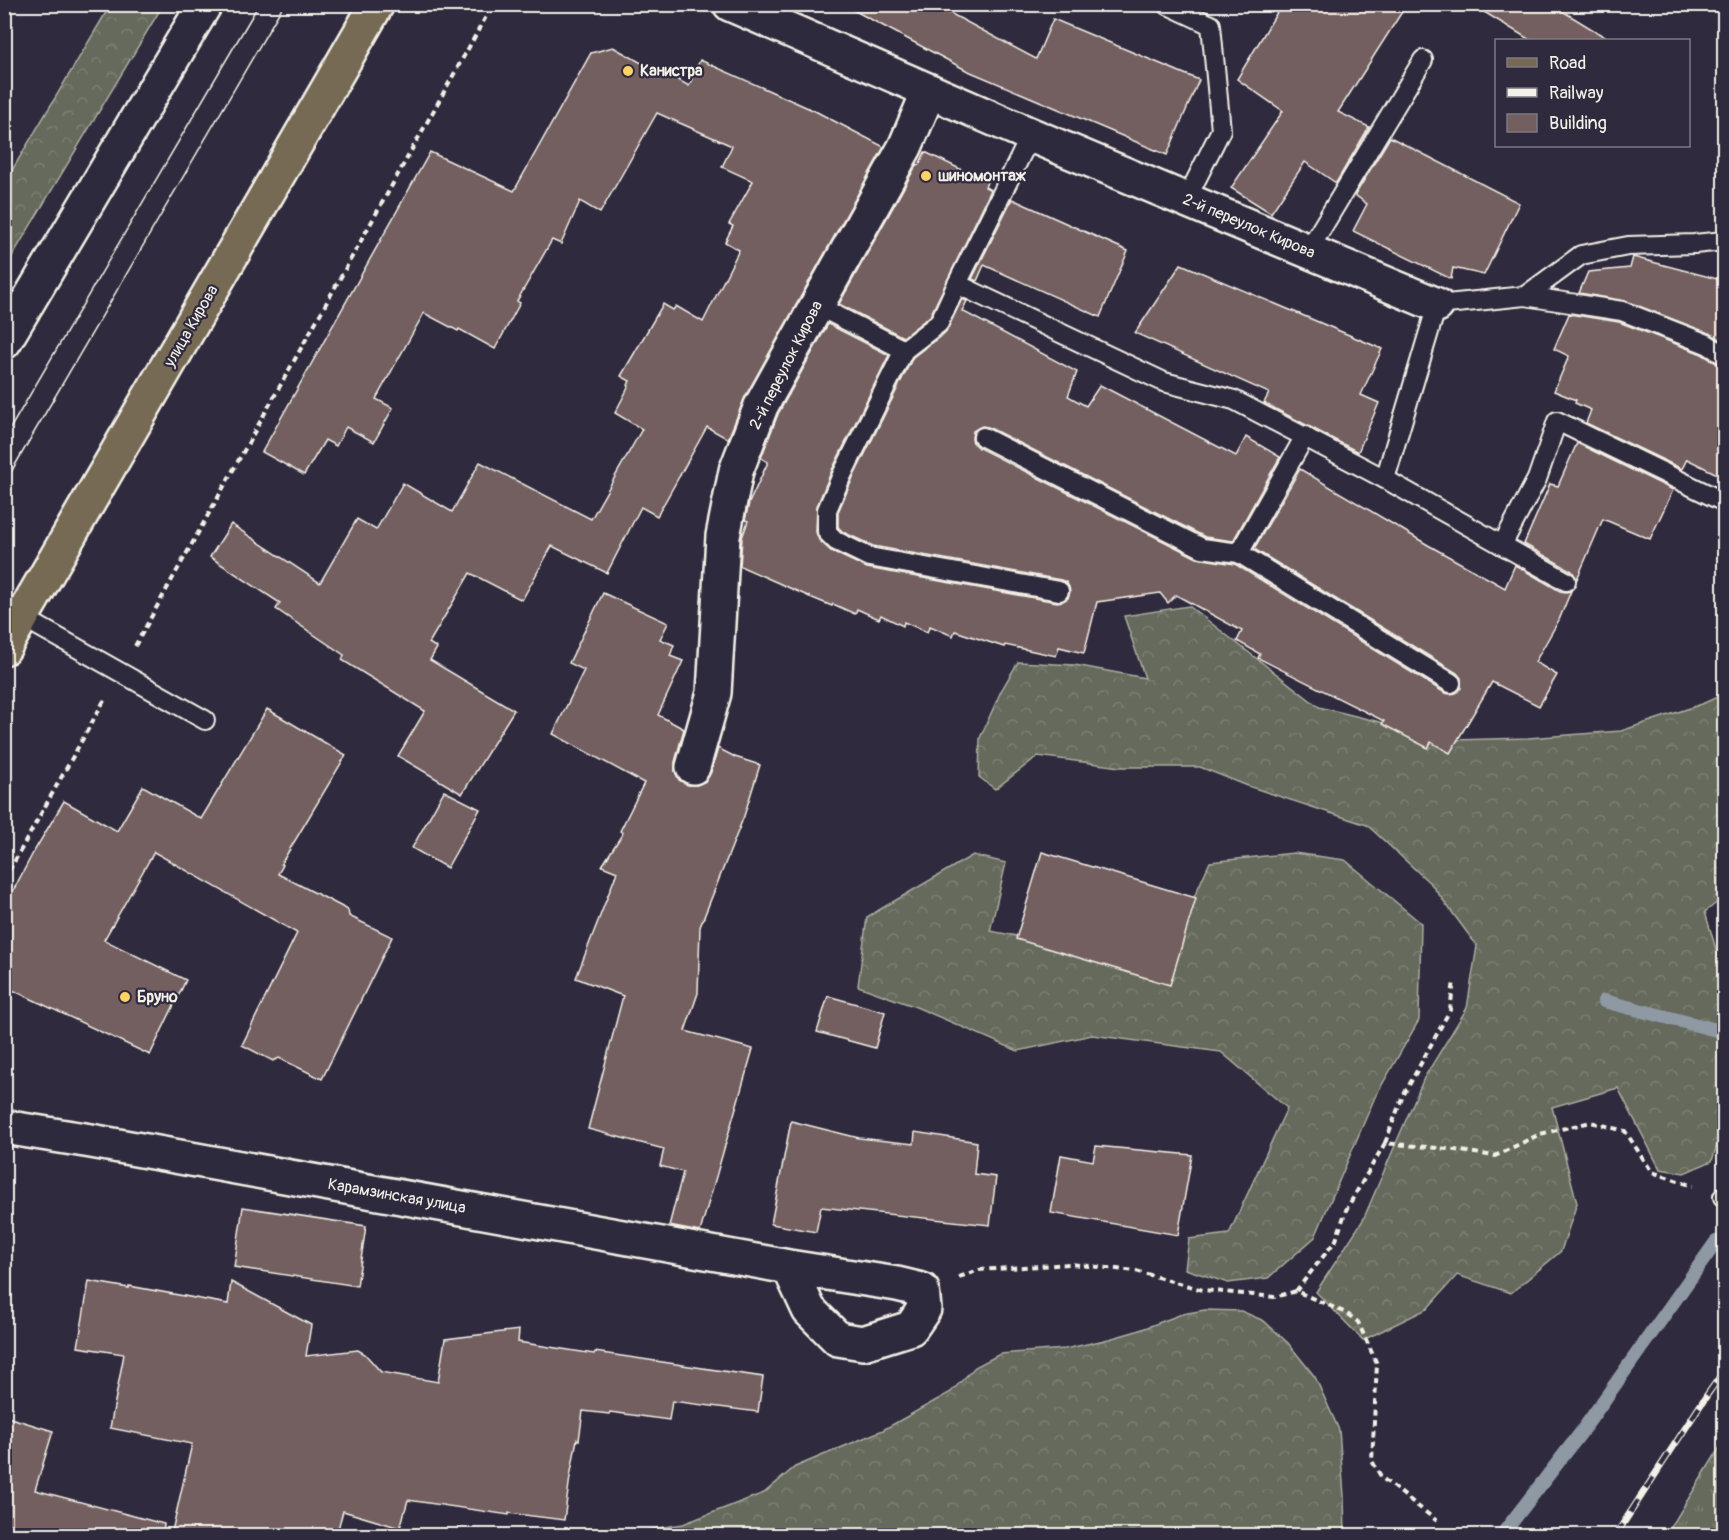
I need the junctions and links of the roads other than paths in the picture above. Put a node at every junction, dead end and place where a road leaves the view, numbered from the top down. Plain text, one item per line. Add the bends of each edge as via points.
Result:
1 (205, 4) edge
2 (377, 4) edge
3 (730, 4) edge
4 (1166, 4) edge
5 (768, 12) edge
6 (1424, 60) dead end
7 (929, 91) junction
8 (1031, 135) junction
9 (1186, 200) junction
10 (1725, 241) edge
11 (1308, 251) junction
12 (957, 284) junction
13 (1526, 296) junction
14 (816, 305) junction
15 (1437, 305) junction
16 (4, 342) edge
17 (904, 350) junction
18 (1725, 355) edge
19 (983, 436) dead end
20 (1305, 436) junction
21 (1385, 479) junction
22 (1725, 502) edge
23 (1502, 545) junction
24 (1239, 553) junction
25 (1566, 580) dead end
26 (1059, 591) dead end
27 (22, 617) junction
28 (4, 648) edge
29 (1451, 683) dead end
30 (204, 720) dead end
31 (693, 767) dead end
32 (4, 1127) edge
33 (789, 1267) junction

1 - 16 street
2 - 27 main road, улица Кирова
3 - 5 street, 2-й переулок Кирова
4 - 9 lane via 1211,25 1213,37 1221,130
5 - 7 street, 2-й переулок Кирова
6 - 11 lane
7 - 8 street, 2-й переулок Кирова
7 - 14 street, 2-й переулок Кирова via 905,147
8 - 9 street, 2-й переулок Кирова
8 - 12 lane
9 - 11 street, 2-й переулок Кирова
10 - 13 lane via 1628,246 1581,255
11 - 15 street, 2-й переулок Кирова
12 - 17 lane via 939,323
12 - 20 lane via 1164,382 1234,400
13 - 15 lane
13 - 18 lane via 1622,311 1707,344
14 - 17 lane
14 - 31 street, 2-й переулок Кирова via 761,406 736,471 723,536 714,693
15 - 21 lane
17 - 26 lane via 830,501 827,532 836,541 869,557
19 - 24 lane via 1202,548
20 - 21 lane
20 - 24 lane
21 - 23 lane
22 - 23 lane via 1557,421 1538,478
23 - 25 lane
24 - 29 lane
27 - 28 main road, улица Кирова
27 - 30 lane
32 - 33 street, Карамзинская улица
33 - 33 street, Карамзинская улица via 922,1290 924,1310 911,1328 862,1343 838,1340 809,1310

